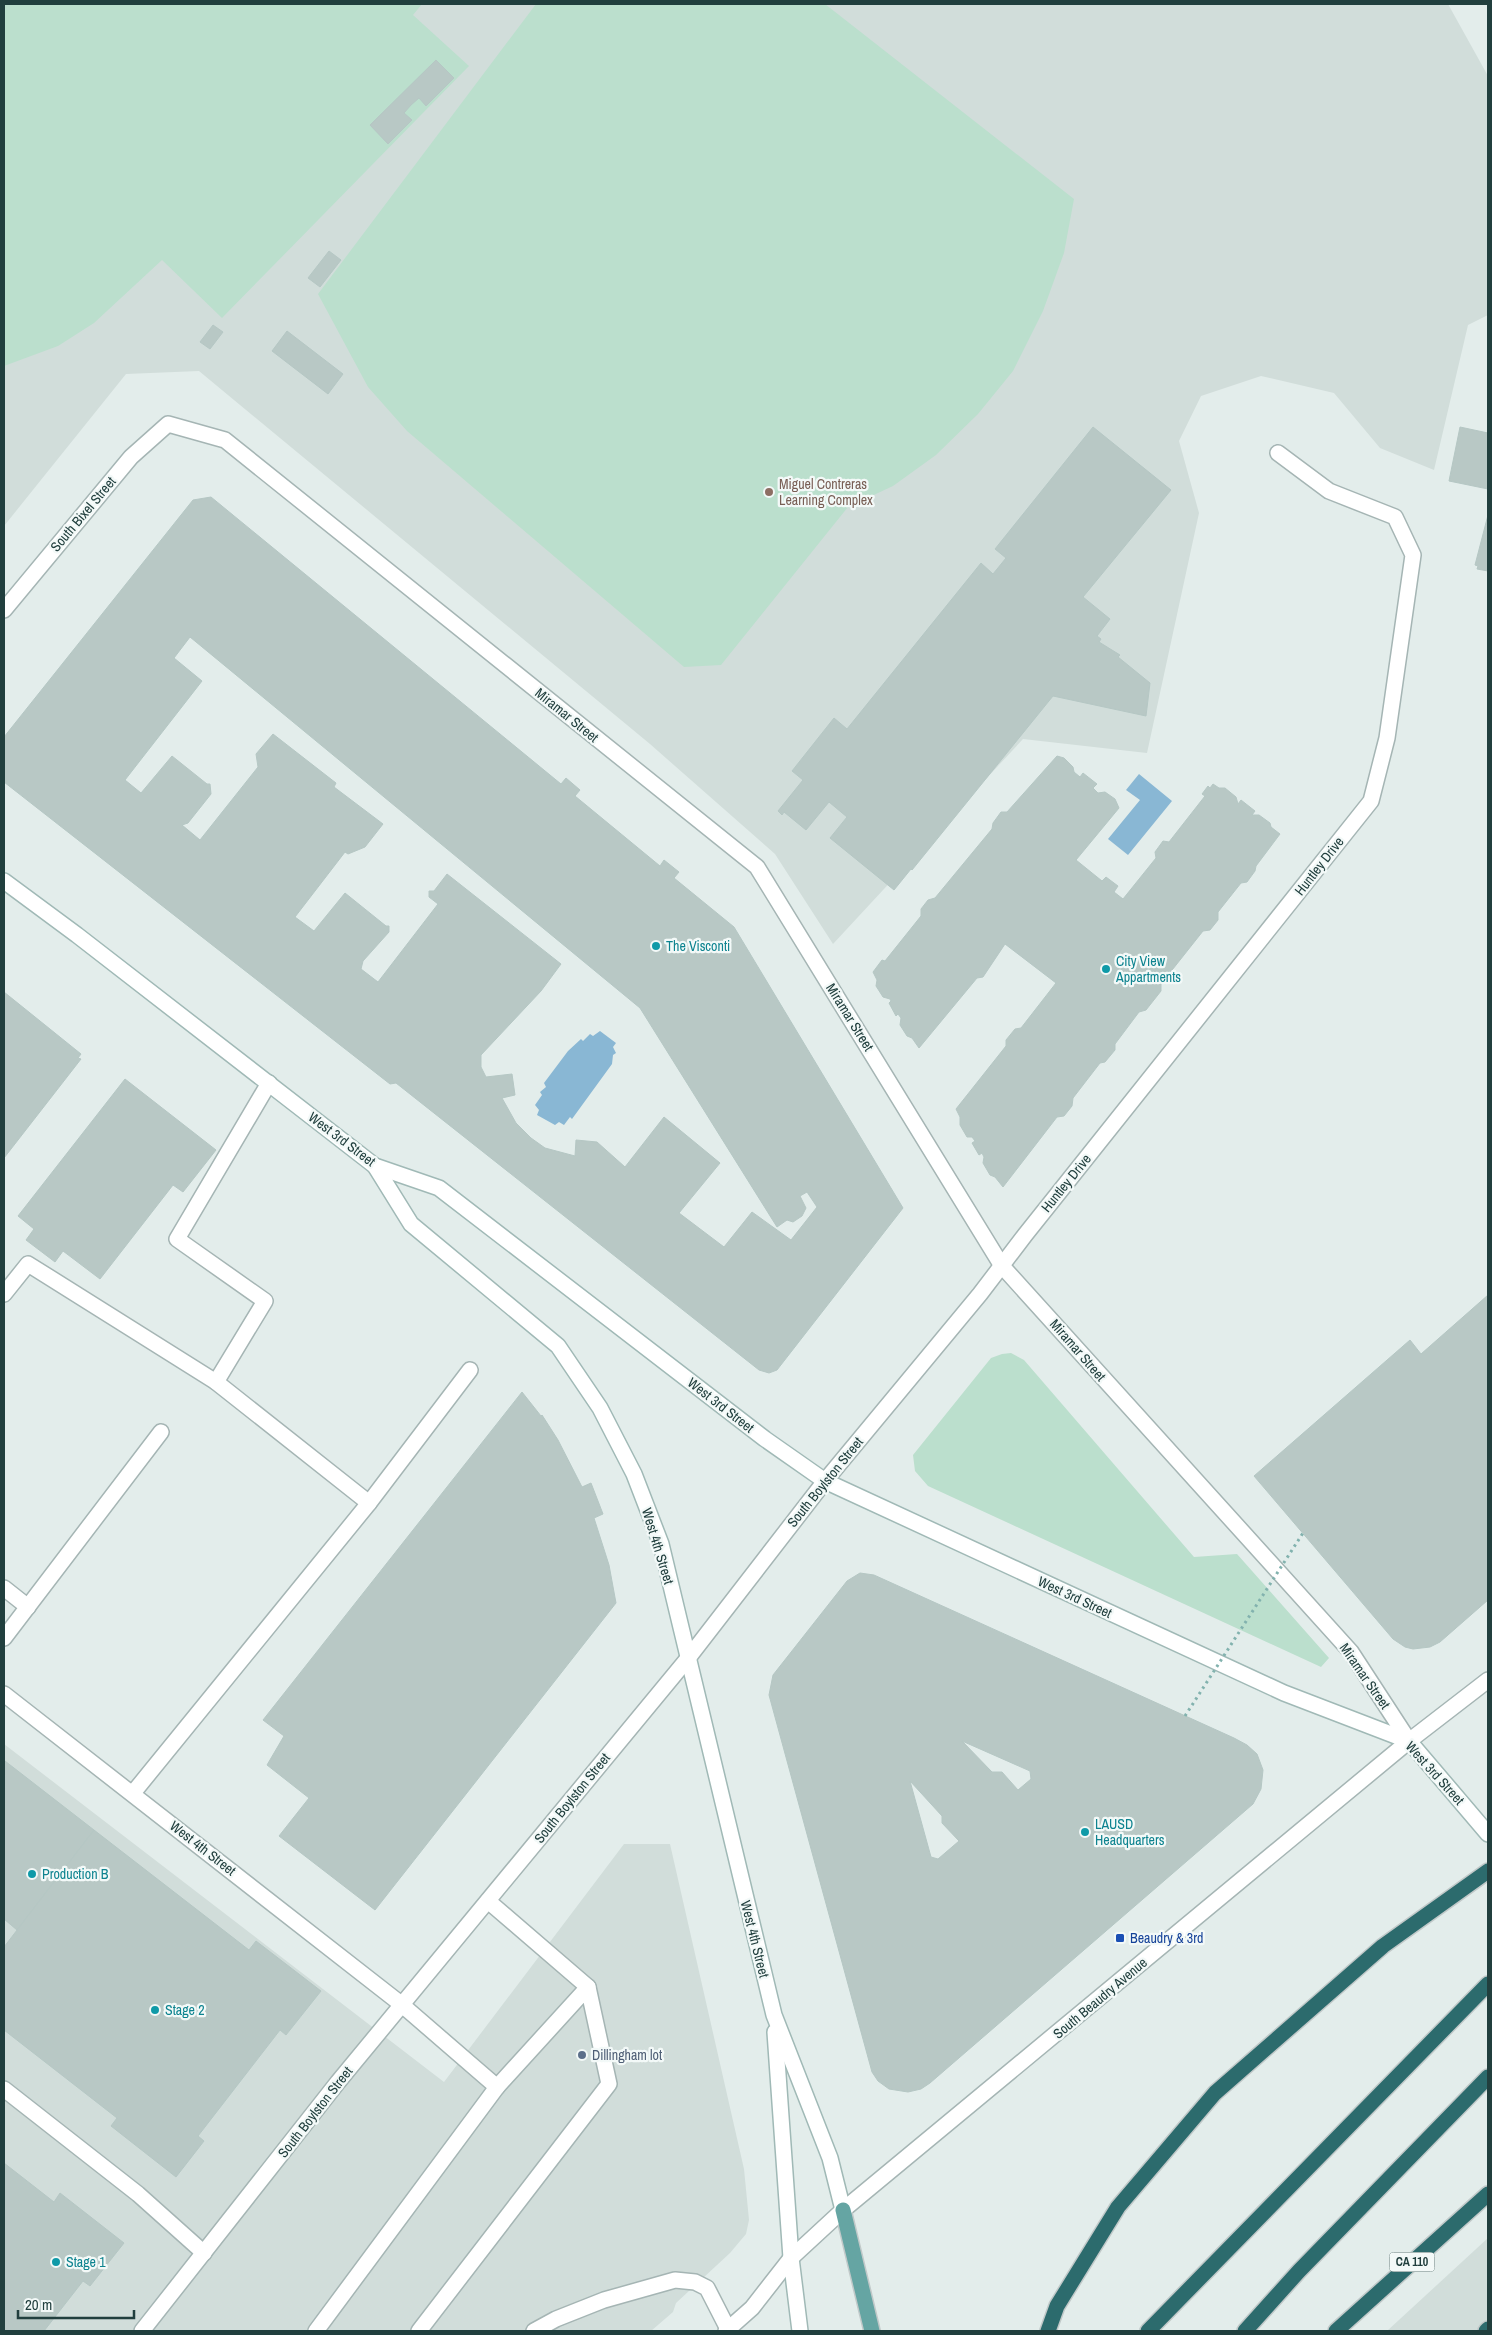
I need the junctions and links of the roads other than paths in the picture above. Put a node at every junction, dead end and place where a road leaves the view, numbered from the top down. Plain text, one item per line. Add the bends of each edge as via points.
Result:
1 (168, 424) joint
2 (1278, 453) dead end
3 (4, 610) edge
4 (4, 881) edge
5 (270, 1083) junction
6 (375, 1166) junction
7 (1002, 1266) junction
8 (4, 1294) edge
9 (470, 1370) dead end
10 (216, 1382) junction
11 (161, 1432) dead end
12 (825, 1481) junction
13 (369, 1504) junction
14 (4, 1588) edge
15 (28, 1607) junction
16 (4, 1638) edge
17 (689, 1657) junction
18 (1488, 1680) edge
19 (4, 1694) edge
20 (1409, 1741) junction
21 (133, 1793) junction
22 (1488, 1834) edge
23 (1488, 1872) edge
24 (488, 1901) junction
25 (1488, 1984) edge
26 (588, 1987) junction
27 (401, 2004) junction
28 (774, 2015) junction
29 (1488, 2077) edge
30 (497, 2087) junction
31 (4, 2089) edge
32 (1488, 2194) edge
33 (843, 2210) junction
34 (204, 2253) junction
35 (791, 2258) junction
36 (727, 2330) edge
37 (142, 2331) edge
38 (316, 2331) edge
39 (419, 2331) edge
40 (534, 2331) edge
41 (800, 2331) edge
42 (872, 2331) edge
43 (1048, 2331) edge
44 (1148, 2331) edge
45 (1245, 2331) edge
46 (1336, 2331) edge

1 - 3 street, South Bixel Street via 131,457
1 - 7 street, Miramar Street via 225,440 757,867
2 - 7 street, Huntley Drive via 1330,491 1394,517 1413,555 1387,738 1370,801
4 - 5 street, West 3rd Street
5 - 6 street, West 3rd Street
5 - 10 street via 177,1239 265,1301
6 - 12 street, West 3rd Street via 439,1188
6 - 17 street, West 4th Street via 411,1224 558,1346 600,1408 634,1474 661,1544
7 - 12 street, South Boylston Street
7 - 20 street, Miramar Street via 1351,1652
8 - 10 street via 28,1264
9 - 13 street
10 - 13 street
11 - 15 street
12 - 17 street, South Boylston Street
12 - 20 street, West 3rd Street via 1284,1693
13 - 21 street
14 - 15 street
15 - 16 street
17 - 24 street, South Boylston Street
17 - 28 street, West 4th Street
18 - 20 street, South Beaudry Avenue
19 - 21 street, West 4th Street
20 - 22 street, West 3rd Street
20 - 33 street, South Beaudry Avenue
21 - 27 street, West 4th Street
23 - 43 highway via 1383,1946 1215,2093 1118,2207 1057,2306
24 - 26 street
24 - 27 street, South Boylston Street
25 - 44 highway
26 - 30 street
26 - 39 street via 610,2084
27 - 30 street, West 4th Street
27 - 34 street, South Boylston Street
28 - 33 street, West 4th Street via 830,2158
28 - 35 street, West 4th Street
29 - 45 highway
30 - 38 street
31 - 34 street via 138,2194
32 - 46 highway, CA 110
33 - 35 street, South Beaudry Avenue
33 - 42 main road, West 4th Street
34 - 37 street, South Boylston Street
35 - 36 street, South Beaudry Avenue via 752,2308
35 - 41 street, West 4th Street
36 - 40 street via 707,2288 695,2282 675,2280 604,2300

